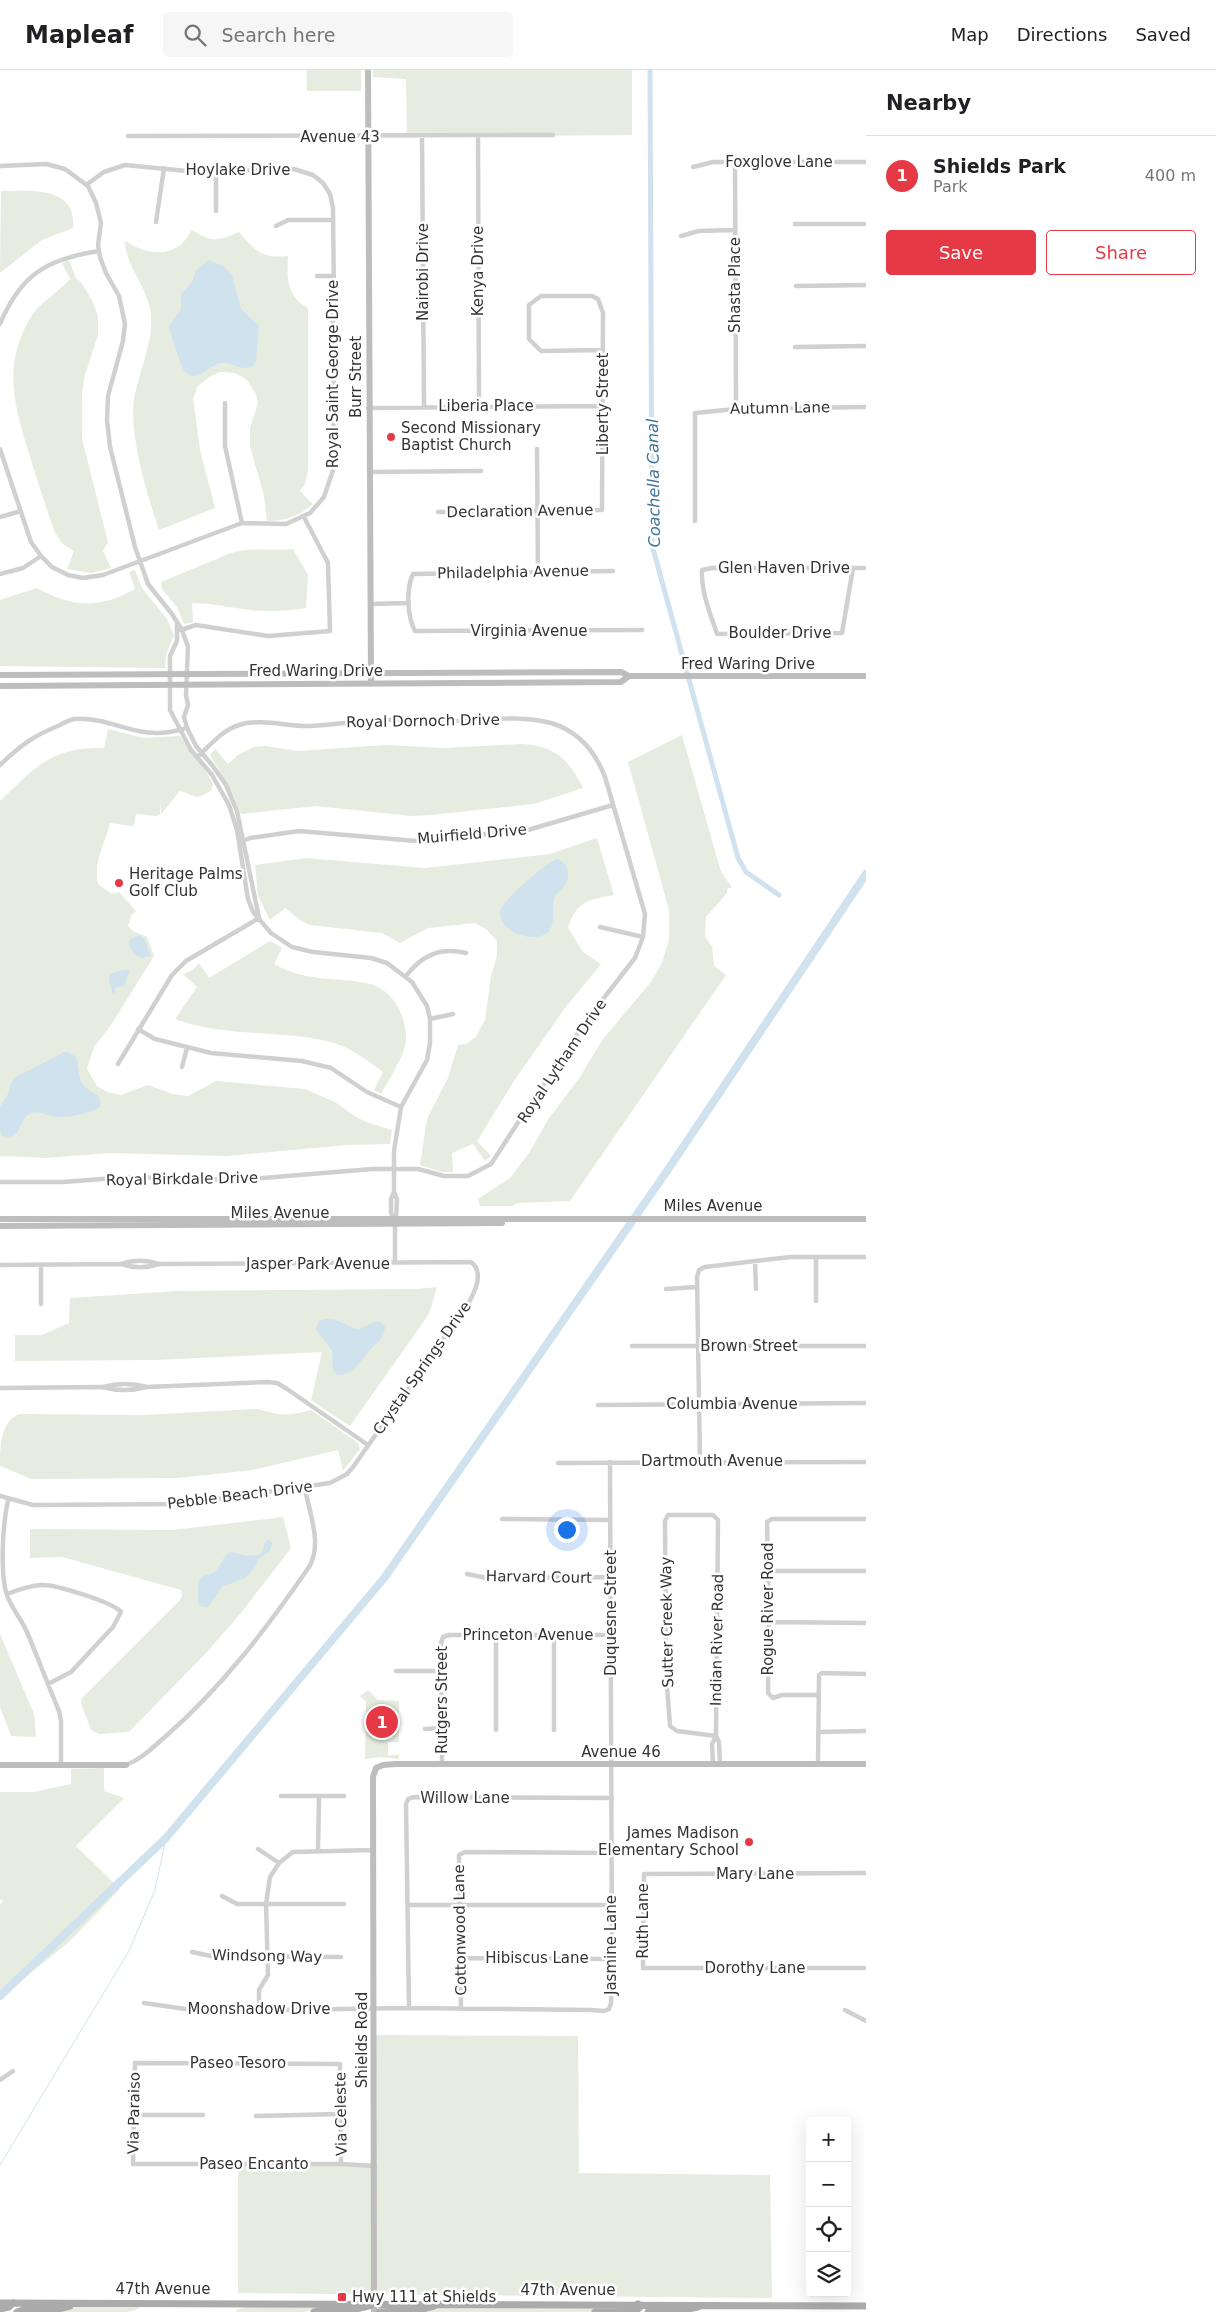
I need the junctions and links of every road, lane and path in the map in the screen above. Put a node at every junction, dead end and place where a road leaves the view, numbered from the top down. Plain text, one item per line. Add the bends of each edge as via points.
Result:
1 (368, 70) edge
2 (553, 135) dead end
3 (128, 136) dead end
4 (478, 136) junction
5 (367, 137) junction
6 (422, 137) junction
7 (735, 162) junction
8 (866, 162) edge
9 (0, 166) edge
10 (693, 167) dead end
11 (164, 168) junction
12 (216, 170) junction
13 (86, 184) junction
14 (216, 210) dead end
15 (333, 220) junction
16 (156, 222) dead end
17 (795, 224) dead end
18 (866, 224) edge
19 (276, 226) dead end
20 (735, 230) junction
21 (681, 236) dead end
22 (99, 251) junction
23 (317, 276) dead end
24 (333, 276) junction
25 (866, 285) edge
26 (796, 286) dead end
27 (0, 324) edge
28 (866, 346) edge
29 (795, 347) dead end
30 (602, 350) junction
31 (225, 403) dead end
32 (424, 406) junction
33 (479, 406) junction
34 (603, 406) junction
35 (866, 407) edge
36 (368, 408) junction
37 (736, 408) junction
38 (0, 449) edge
39 (537, 449) dead end
40 (3, 464) edge
41 (481, 471) dead end
42 (369, 472) junction
43 (602, 510) joint
44 (21, 511) junction
45 (537, 511) junction
46 (438, 512) dead end
47 (0, 517) edge
48 (304, 517) junction
49 (695, 521) dead end
50 (242, 523) junction
51 (41, 556) junction
52 (140, 562) junction
53 (853, 568) junction
54 (866, 568) edge
55 (613, 571) dead end
56 (538, 572) junction
57 (0, 574) edge
58 (409, 603) junction
59 (370, 604) junction
60 (642, 630) dead end
61 (179, 631) junction
62 (717, 634) joint
63 (371, 673) junction
64 (171, 674) junction
65 (186, 674) junction
66 (0, 675) edge
67 (629, 676) junction
68 (866, 676) edge
69 (171, 684) junction
70 (186, 684) junction
71 (371, 684) junction
72 (0, 686) edge
73 (187, 728) junction
74 (181, 730) junction
75 (202, 753) junction
76 (197, 757) junction
77 (0, 765) edge
78 (613, 805) junction
79 (243, 839) junction
80 (258, 918) junction
81 (600, 927) dead end
82 (643, 937) junction
83 (466, 953) dead end
84 (406, 976) junction
85 (453, 1014) dead end
86 (430, 1019) junction
87 (138, 1029) junction
88 (187, 1048) junction
89 (118, 1064) dead end
90 (182, 1067) dead end
91 (400, 1107) junction
92 (394, 1169) junction
93 (0, 1182) edge
94 (0, 1219) edge
95 (866, 1219) edge
96 (395, 1220) junction
97 (0, 1226) edge
98 (816, 1257) junction
99 (866, 1257) edge
100 (755, 1261) junction
101 (395, 1264) junction
102 (0, 1265) edge
103 (41, 1265) junction
104 (476, 1266) joint
105 (697, 1287) junction
106 (666, 1289) dead end
107 (756, 1289) dead end
108 (816, 1301) dead end
109 (41, 1304) dead end
110 (632, 1346) dead end
111 (866, 1346) edge
112 (698, 1347) junction
113 (0, 1388) edge
114 (866, 1403) edge
115 (699, 1404) junction
116 (598, 1405) dead end
117 (370, 1443) junction
118 (700, 1461) junction
119 (610, 1462) junction
120 (866, 1462) edge
121 (558, 1463) dead end
122 (305, 1488) junction
123 (0, 1496) edge
124 (8, 1500) junction
125 (666, 1517) joint
126 (502, 1519) dead end
127 (866, 1519) edge
128 (610, 1520) junction
129 (768, 1571) junction
130 (866, 1571) edge
131 (467, 1574) dead end
132 (611, 1577) junction
133 (7, 1594) junction
134 (769, 1622) junction
135 (866, 1623) edge
136 (444, 1636) joint
137 (496, 1636) junction
138 (554, 1636) junction
139 (611, 1636) junction
140 (442, 1671) junction
141 (396, 1672) dead end
142 (866, 1674) edge
143 (48, 1684) junction
144 (818, 1695) junction
145 (442, 1728) junction
146 (425, 1729) dead end
147 (496, 1730) dead end
148 (554, 1730) dead end
149 (866, 1731) edge
150 (818, 1732) junction
151 (716, 1736) junction
152 (442, 1764) junction
153 (612, 1764) junction
154 (713, 1764) junction
155 (720, 1764) junction
156 (818, 1764) junction
157 (866, 1764) edge
158 (0, 1765) edge
159 (61, 1765) junction
160 (126, 1765) joint
161 (376, 1768) joint
162 (281, 1796) dead end
163 (344, 1796) dead end
164 (319, 1798) junction
165 (612, 1798) junction
166 (258, 1849) dead end
167 (318, 1850) junction
168 (373, 1850) junction
169 (612, 1853) junction
170 (278, 1863) junction
171 (866, 1873) edge
172 (644, 1874) joint
173 (222, 1896) dead end
174 (266, 1904) junction
175 (344, 1904) dead end
176 (460, 1904) junction
177 (409, 1905) junction
178 (610, 1905) junction
179 (192, 1952) dead end
180 (268, 1957) junction
181 (341, 1957) dead end
182 (461, 1958) junction
183 (612, 1958) junction
184 (643, 1968) joint
185 (866, 1968) edge
186 (144, 2003) dead end
187 (374, 2008) junction
188 (410, 2008) junction
189 (461, 2009) junction
190 (265, 2010) junction
191 (845, 2010) dead end
192 (866, 2020) edge
193 (135, 2063) joint
194 (340, 2064) joint
195 (13, 2071) dead end
196 (0, 2080) edge
197 (341, 2114) junction
198 (133, 2115) junction
199 (203, 2116) dead end
200 (256, 2116) dead end
201 (133, 2164) joint
202 (341, 2164) junction
203 (375, 2166) junction
204 (0, 2303) edge
205 (13, 2303) junction
206 (80, 2303) junction
207 (375, 2304) junction
208 (444, 2304) junction
209 (638, 2304) junction
210 (708, 2304) junction
211 (866, 2306) edge
212 (0, 2308) edge
213 (772, 2309) edge
214 (17, 2312) edge
215 (314, 2312) edge
216 (374, 2312) edge
217 (379, 2312) edge
218 (596, 2312) edge
219 (648, 2312) edge

1 - 5 street, Burr Street
2 - 4 street, Avenue 43
3 - 5 street, Avenue 43
4 - 6 street, Avenue 43
4 - 33 street, Kenya Drive
5 - 6 street, Avenue 43
5 - 36 street, Burr Street
6 - 32 street, Nairobi Drive
7 - 8 street, Foxglove Lane
7 - 10 street, Foxglove Lane via 712,162
7 - 20 street, Shasta Place
9 - 13 street via 46,164 65,169
11 - 12 street, Hoylake Drive via 197,172
11 - 13 street, Hoylake Drive via 125,165 104,172
11 - 16 street
12 - 14 street
12 - 15 street, Hoylake Drive via 294,169 307,172 323,183 330,194
13 - 22 street via 100,217
15 - 19 street via 288,220
15 - 24 street, Royal Saint George Drive
17 - 18 street
20 - 21 street via 699,231
20 - 37 street, Shasta Place
22 - 27 street via 65,257 40,268 19,289
22 - 52 street via 124,314 124,333 110,386 107,420 110,447
23 - 24 street
24 - 48 street, Royal Saint George Drive via 330,348 334,388 333,470 324,497
25 - 26 street
28 - 29 street
30 - 30 street, Liberty Street via 603,313 598,298 541,296 529,305 529,340 540,351
30 - 34 street, Liberty Street
31 - 50 street via 225,446
32 - 33 street, Liberia Place
32 - 36 street, Liberia Place
33 - 34 street, Liberia Place
34 - 43 street, Liberty Street
35 - 37 street, Autumn Lane
36 - 42 street, Burr Street
37 - 49 street, Autumn Lane via 695,412
38 - 40 street
39 - 45 street
40 - 44 street
41 - 42 street
42 - 59 street, Burr Street
43 - 45 street, Declaration Avenue
44 - 47 street
44 - 51 street via 31,542
45 - 46 street, Declaration Avenue
45 - 56 street
48 - 50 street via 279,525
48 - 61 street via 328,563 330,631 268,636 196,626
50 - 52 street
51 - 52 street via 68,576 83,578 103,575
51 - 57 street via 23,568
52 - 61 street via 151,589 169,609
53 - 54 street, Glen Haven Drive
53 - 62 street, Boulder Drive via 842,633
53 - 62 street, Glen Haven Drive via 702,570 706,603
55 - 56 street, Philadelphia Avenue
56 - 58 street, Philadelphia Avenue via 413,574
58 - 59 street
58 - 60 street, Virginia Avenue via 410,622 415,631
59 - 63 street, Burr Street
61 - 64 street via 170,656
61 - 65 street via 189,650
63 - 65 street, Fred Waring Drive
63 - 67 street, Fred Waring Drive via 622,672
63 - 71 street, Burr Street
64 - 65 street, Fred Waring Drive
64 - 66 street, Fred Waring Drive
64 - 69 street
65 - 70 street
67 - 68 street, Fred Waring Drive
67 - 71 street, Fred Waring Drive via 622,682
69 - 70 street, Fred Waring Drive
69 - 72 street, Fred Waring Drive
69 - 74 street via 170,710
70 - 71 street, Fred Waring Drive
70 - 73 street via 188,705 184,717
73 - 74 street
73 - 75 street via 193,743
74 - 76 street
74 - 77 street via 157,734 73,719 32,737
75 - 76 street, Royal Dornoch Drive
75 - 78 street, Royal Dornoch Drive via 213,741 238,725 260,722 310,726 386,720 532,720 565,728 584,741 599,762
75 - 79 street via 231,795
76 - 79 street via 221,788
78 - 79 street, Muirfield Drive via 528,830 416,840 299,830
78 - 82 street, Royal Lytham Drive via 645,914
79 - 80 street
80 - 84 street via 292,947 371,958 387,963
80 - 87 street via 186,961 167,981
81 - 82 street
82 - 92 street, Royal Lytham Drive via 635,958 582,1026 562,1061 491,1164 468,1176
83 - 84 street via 429,954 419,960
84 - 86 street via 423,997
85 - 86 street
86 - 91 street via 427,1060
87 - 88 street via 155,1039
87 - 89 street
88 - 90 street
88 - 91 street via 302,1061 331,1068 367,1092
91 - 92 street
92 - 93 street, Royal Birkdale Drive via 238,1180 128,1177
92 - 96 street
94 - 96 street, Miles Avenue
95 - 96 street, Miles Avenue via 560,1219 480,1224
96 - 97 street, Miles Avenue
96 - 101 street
98 - 99 street
98 - 100 street
98 - 108 street
100 - 105 street via 699,1270
100 - 107 street
101 - 103 street, Jasper Park Avenue
101 - 104 street, Jasper Park Avenue via 471,1262
102 - 103 street, Jasper Park Avenue
103 - 109 street
104 - 117 street, Crystal Springs Drive via 478,1273 469,1302
105 - 106 street
105 - 112 street
110 - 112 street, Brown Street
111 - 112 street, Brown Street
112 - 115 street
113 - 117 street via 129,1390 276,1383
114 - 115 street, Columbia Avenue
115 - 116 street, Columbia Avenue
115 - 118 street
117 - 122 street, Pebble Beach Drive via 346,1474 330,1483
118 - 119 street, Dartmouth Avenue
118 - 120 street, Dartmouth Avenue
119 - 121 street, Dartmouth Avenue
119 - 128 street, Duquesne Street
122 - 124 street, Pebble Beach Drive via 182,1504 33,1504
122 - 160 street via 315,1542 314,1559 309,1567 243,1656 216,1686 187,1717 135,1762
123 - 124 street, Pebble Beach Drive
124 - 133 street via 3,1540
125 - 151 street, Sutter Creek Way via 666,1672 671,1728
125 - 151 street, Indian River Road via 715,1516 719,1524
126 - 128 street
127 - 129 street, Rogue River Road via 769,1520
128 - 132 street, Duquesne Street
129 - 130 street
129 - 134 street, Rogue River Road
131 - 132 street, Harvard Court via 487,1578
132 - 139 street, Duquesne Street
133 - 143 street via 27,1631
133 - 143 street via 52,1585 112,1605 121,1612 117,1621 71,1672
134 - 135 street
134 - 144 street, Rogue River Road via 767,1689 770,1697
136 - 137 street, Princeton Avenue
136 - 140 street, Rutgers Street via 441,1643
137 - 138 street, Princeton Avenue
137 - 147 street
138 - 139 street, Princeton Avenue
138 - 148 street
139 - 153 street, Duquesne Street
140 - 141 street
140 - 145 street, Rutgers Street
142 - 144 street via 822,1673 818,1678
143 - 159 street via 61,1721
144 - 150 street
145 - 146 street
145 - 152 street, Rutgers Street
149 - 150 street
150 - 156 street
151 - 154 street via 712,1744
151 - 155 street, Indian River Road
152 - 153 street, Avenue 46
152 - 161 street, Avenue 46 via 383,1765
153 - 154 street, Avenue 46
153 - 165 street, Jasmine Lane
154 - 155 street, Avenue 46
155 - 156 street, Avenue 46
156 - 157 street, Avenue 46
158 - 159 street
159 - 160 street
161 - 168 street, Shields Road via 373,1777
162 - 164 street
163 - 164 street
164 - 167 street
165 - 169 street, Jasmine Lane
165 - 177 street, Willow Lane via 408,1799
166 - 170 street
167 - 168 street
167 - 170 street via 293,1852
168 - 187 street, Shields Road
169 - 176 street, Cottonwood Lane via 464,1852 459,1857
169 - 178 street, Jasmine Lane
170 - 174 street via 270,1877
171 - 172 street, Mary Lane
172 - 184 street, Ruth Lane
173 - 174 street via 237,1904
174 - 175 street
174 - 180 street
176 - 177 street
176 - 178 street
176 - 182 street, Cottonwood Lane
177 - 188 street, Willow Lane
178 - 183 street, Jasmine Lane
179 - 180 street, Windsong Way via 212,1956
180 - 181 street, Windsong Way
180 - 190 street via 268,1974 259,1990 259,2004
182 - 183 street, Hibiscus Lane
182 - 189 street, Cottonwood Lane
183 - 189 street, Jasmine Lane via 611,2004 607,2011
184 - 185 street, Dorothy Lane
186 - 190 street, Moonshadow Drive via 199,2011
187 - 188 street, Jasmine Lane
187 - 190 street, Moonshadow Drive
187 - 203 street, Shields Road
188 - 189 street, Jasmine Lane
191 - 192 street
193 - 194 street, Paseo Tesoro
193 - 198 street, Via Paraiso
194 - 197 street, Via Celeste
195 - 196 street
197 - 200 street
197 - 202 street, Via Celeste
198 - 199 street
198 - 201 street, Via Paraiso
201 - 202 street, Paseo Encanto
202 - 203 street, Paseo Encanto
203 - 207 street, Shields Road
204 - 205 main road, 47th Avenue
205 - 206 main road, 47th Avenue
205 - 212 main road
206 - 207 main road, 47th Avenue
206 - 214 main road via 55,2310
207 - 208 main road, 47th Avenue
207 - 215 main road via 363,2309
207 - 216 street, Shields Road
208 - 209 main road, 47th Avenue
208 - 217 main road via 419,2310
209 - 210 main road, 47th Avenue
209 - 218 main road via 638,2309
210 - 213 main road, 47th Avenue
210 - 219 main road via 684,2310
211 - 213 main road, 47th Avenue

